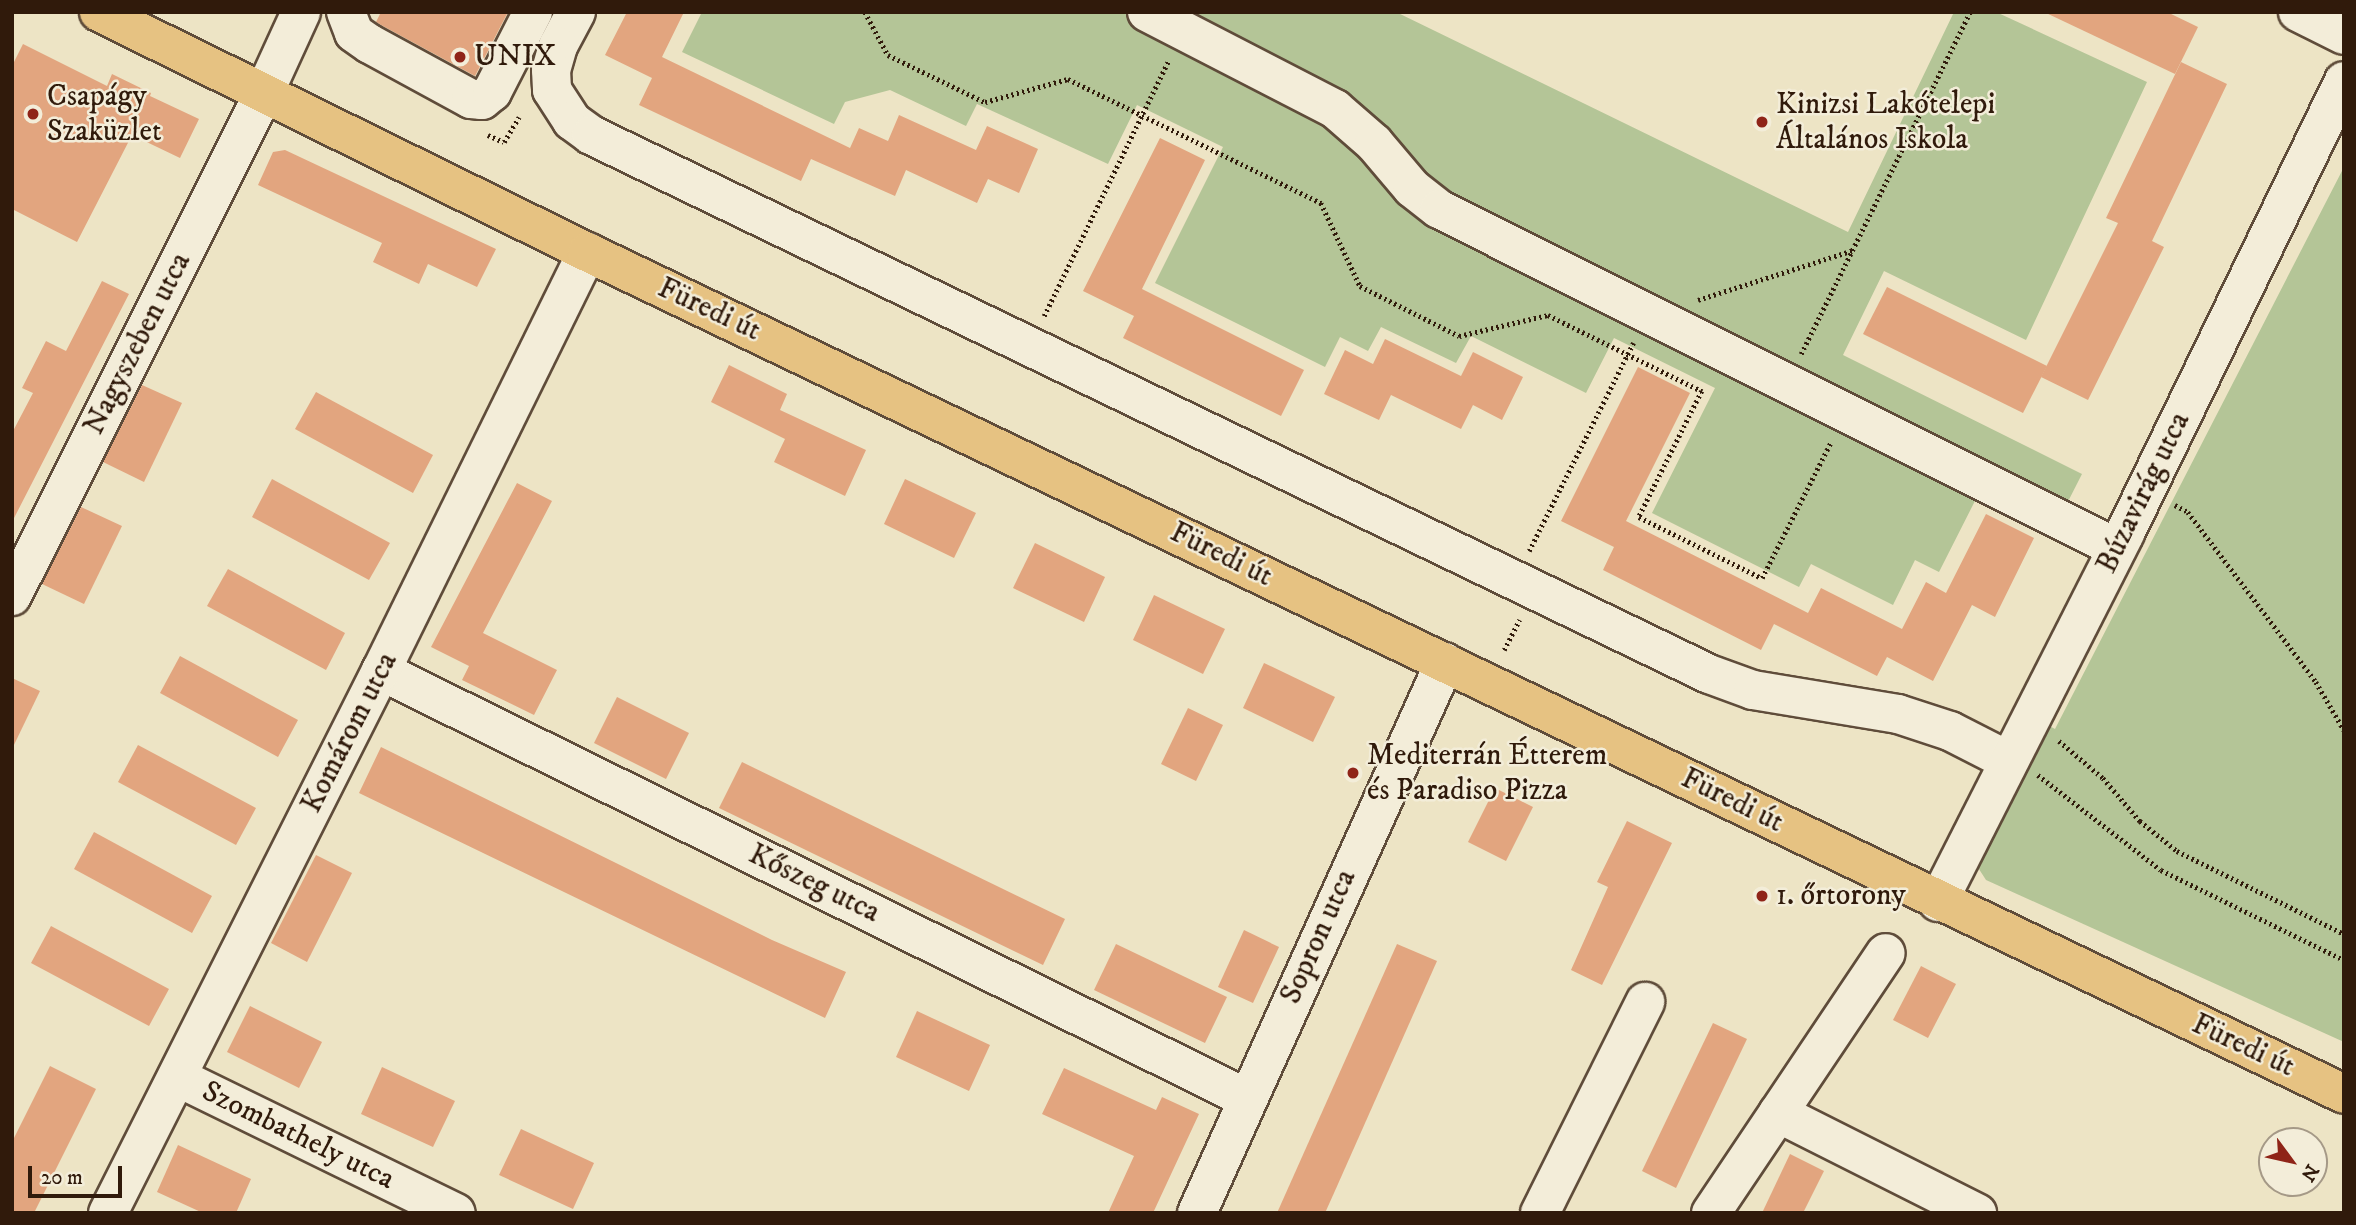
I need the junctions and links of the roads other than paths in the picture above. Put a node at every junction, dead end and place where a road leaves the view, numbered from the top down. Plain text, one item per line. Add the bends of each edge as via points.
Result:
1 (100, 12) edge
2 (300, 12) edge
3 (346, 12) edge
4 (533, 12) edge
5 (576, 12) edge
6 (1147, 12) edge
7 (2298, 12) edge
8 (2344, 34) edge
9 (2344, 81) edge
10 (264, 93) junction
11 (587, 252) junction
12 (2117, 548) junction
13 (12, 596) edge
14 (403, 642) junction
15 (1445, 662) junction
16 (2009, 761) junction
17 (1938, 902) junction
18 (1886, 953) dead end
19 (1645, 1002) dead end
20 (177, 1077) junction
21 (2344, 1094) edge
22 (1246, 1098) junction
23 (1777, 1113) junction
24 (108, 1213) edge
25 (456, 1213) edge
26 (1197, 1213) edge
27 (1539, 1213) edge
28 (1711, 1213) edge
29 (1976, 1213) edge

1 - 10 main road, Füredi út
2 - 10 street, Nagyszeben utca
3 - 4 street via 354,33 370,44 471,99 482,100 492,92
5 - 16 street via 558,46 551,70 552,90 572,121 591,135 1709,674 1753,690 1898,714 1950,731
6 - 12 street via 1335,109 1374,143 1412,188 1439,209
7 - 8 street
9 - 12 street, Búzavirág utca
10 - 11 main road, Füredi út
10 - 13 street, Nagyszeben utca
11 - 14 street, Komárom utca via 528,371 516,413
11 - 15 main road, Füredi út
12 - 16 street, Búzavirág utca
14 - 20 street, Komárom utca
14 - 22 street, Kőszeg utca
15 - 17 main road, Füredi út
15 - 22 street, Sopron utca
16 - 17 street, Búzavirág utca
17 - 21 main road, Füredi út
18 - 23 street
19 - 27 street
20 - 24 street, Komárom utca
20 - 25 street, Szombathely utca
22 - 26 street, Sopron utca
23 - 28 street
23 - 29 street

